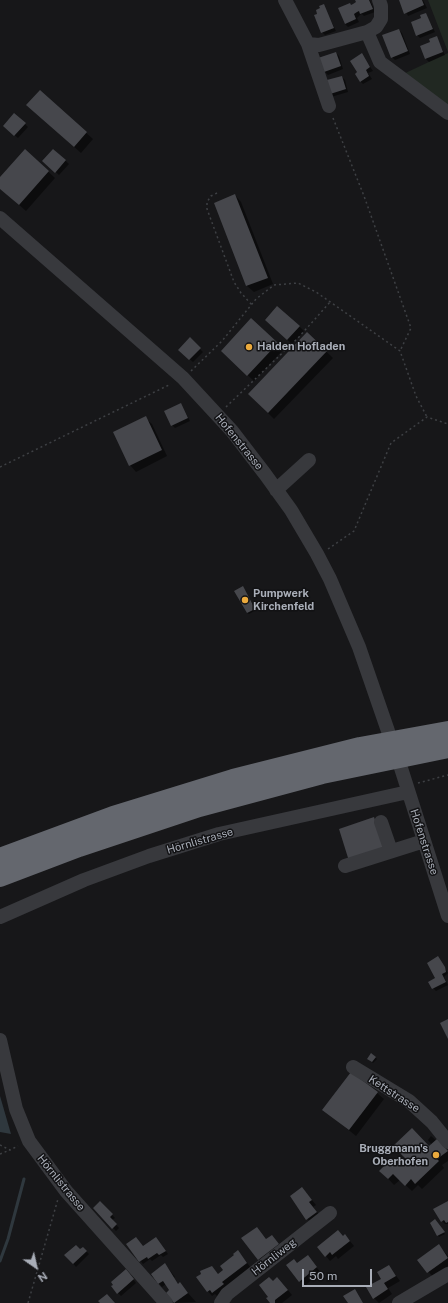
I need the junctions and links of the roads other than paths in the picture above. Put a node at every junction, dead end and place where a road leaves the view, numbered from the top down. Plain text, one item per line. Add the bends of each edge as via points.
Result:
1 (285, 0) edge
2 (379, 0) edge
3 (367, 32) junction
4 (308, 44) junction
5 (328, 106) road end
6 (448, 113) edge
7 (0, 218) edge
8 (309, 460) dead end
9 (276, 490) junction
10 (388, 731) dead end
11 (448, 731) edge
12 (448, 748) edge
13 (401, 768) dead end
14 (407, 789) junction
15 (381, 822) dead end
16 (424, 841) junction
17 (392, 851) junction
18 (0, 858) edge
19 (346, 866) dead end
20 (0, 877) edge
21 (448, 915) edge
22 (0, 917) edge
23 (0, 1040) edge
24 (353, 1067) dead end
25 (448, 1142) edge
26 (330, 1213) dead end
27 (448, 1274) edge
28 (166, 1303) edge
29 (221, 1303) edge
30 (399, 1303) edge

1 - 4 street
2 - 3 street via 381,19 376,27
3 - 4 street via 319,45
3 - 6 street via 380,62
4 - 5 street
7 - 9 street, Hofenstrasse via 183,378 232,431
8 - 9 street
9 - 10 street, Hofenstrasse via 317,554 359,647
11 - 18 highway via 325,755 200,788 113,816
12 - 20 highway via 322,774 213,803 85,844
13 - 14 street, Hofenstrasse
14 - 16 street, Hofenstrasse
14 - 22 street, Hörnlistrasse via 219,834 149,856 84,880
15 - 17 street
16 - 17 street
16 - 21 street, Hofenstrasse
17 - 19 street
23 - 28 street, Hörnlistrasse via 16,1109 29,1141 66,1191
24 - 25 street, Kettstrasse via 409,1101 424,1113
26 - 29 street, Hörnliweg via 227,1294
27 - 30 street

